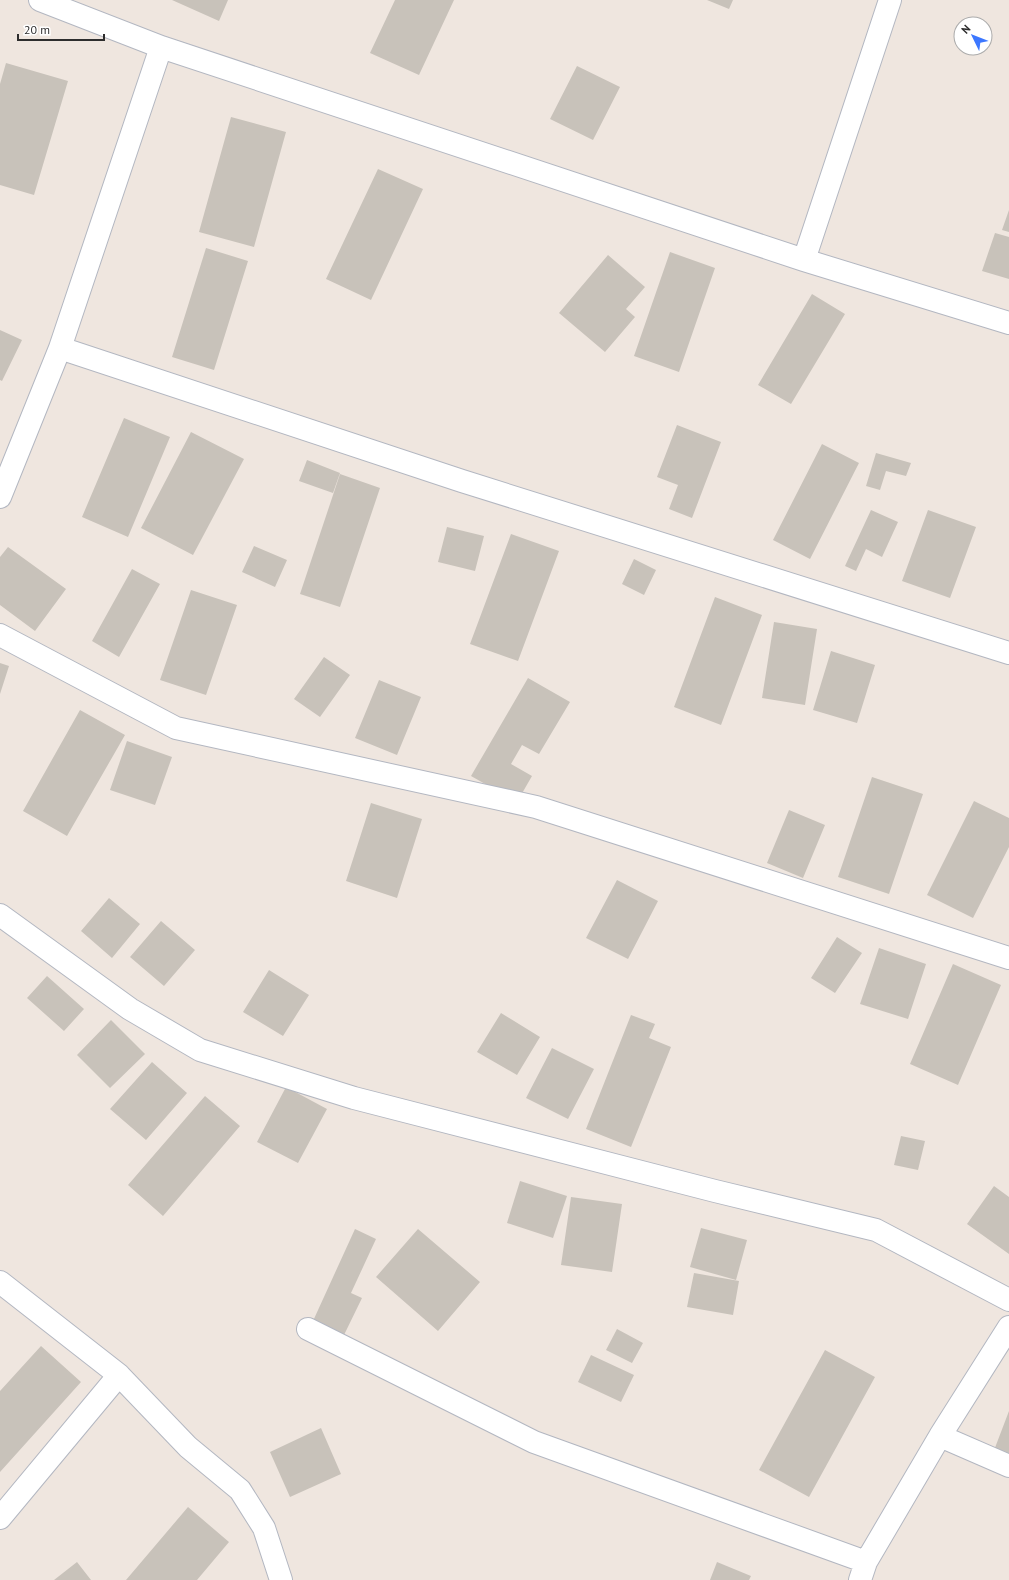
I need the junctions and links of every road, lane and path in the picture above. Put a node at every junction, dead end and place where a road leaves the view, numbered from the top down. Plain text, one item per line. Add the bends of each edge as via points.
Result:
1 (40, 0) edge
2 (890, 0) edge
3 (162, 47) junction
4 (804, 260) junction
5 (1009, 323) edge
6 (60, 348) junction
7 (0, 497) edge
8 (0, 635) edge
9 (1009, 653) edge
10 (0, 915) edge
11 (1009, 958) edge
12 (0, 1282) edge
13 (1009, 1300) edge
14 (1009, 1327) edge
15 (308, 1329) dead end
16 (119, 1375) junction
17 (940, 1436) junction
18 (1009, 1466) edge
19 (0, 1518) edge
20 (863, 1571) edge
21 (281, 1580) edge

1 - 3 street
2 - 4 street
3 - 4 street
3 - 6 street
4 - 5 street
6 - 7 street
6 - 9 street via 462,481
8 - 11 street via 176,728 536,807
10 - 13 street via 130,1009 200,1050 354,1098 876,1230
12 - 16 street
14 - 17 street
15 - 20 street via 534,1442
16 - 19 street
16 - 21 street via 188,1447 240,1490 264,1528
17 - 18 street
17 - 20 street

